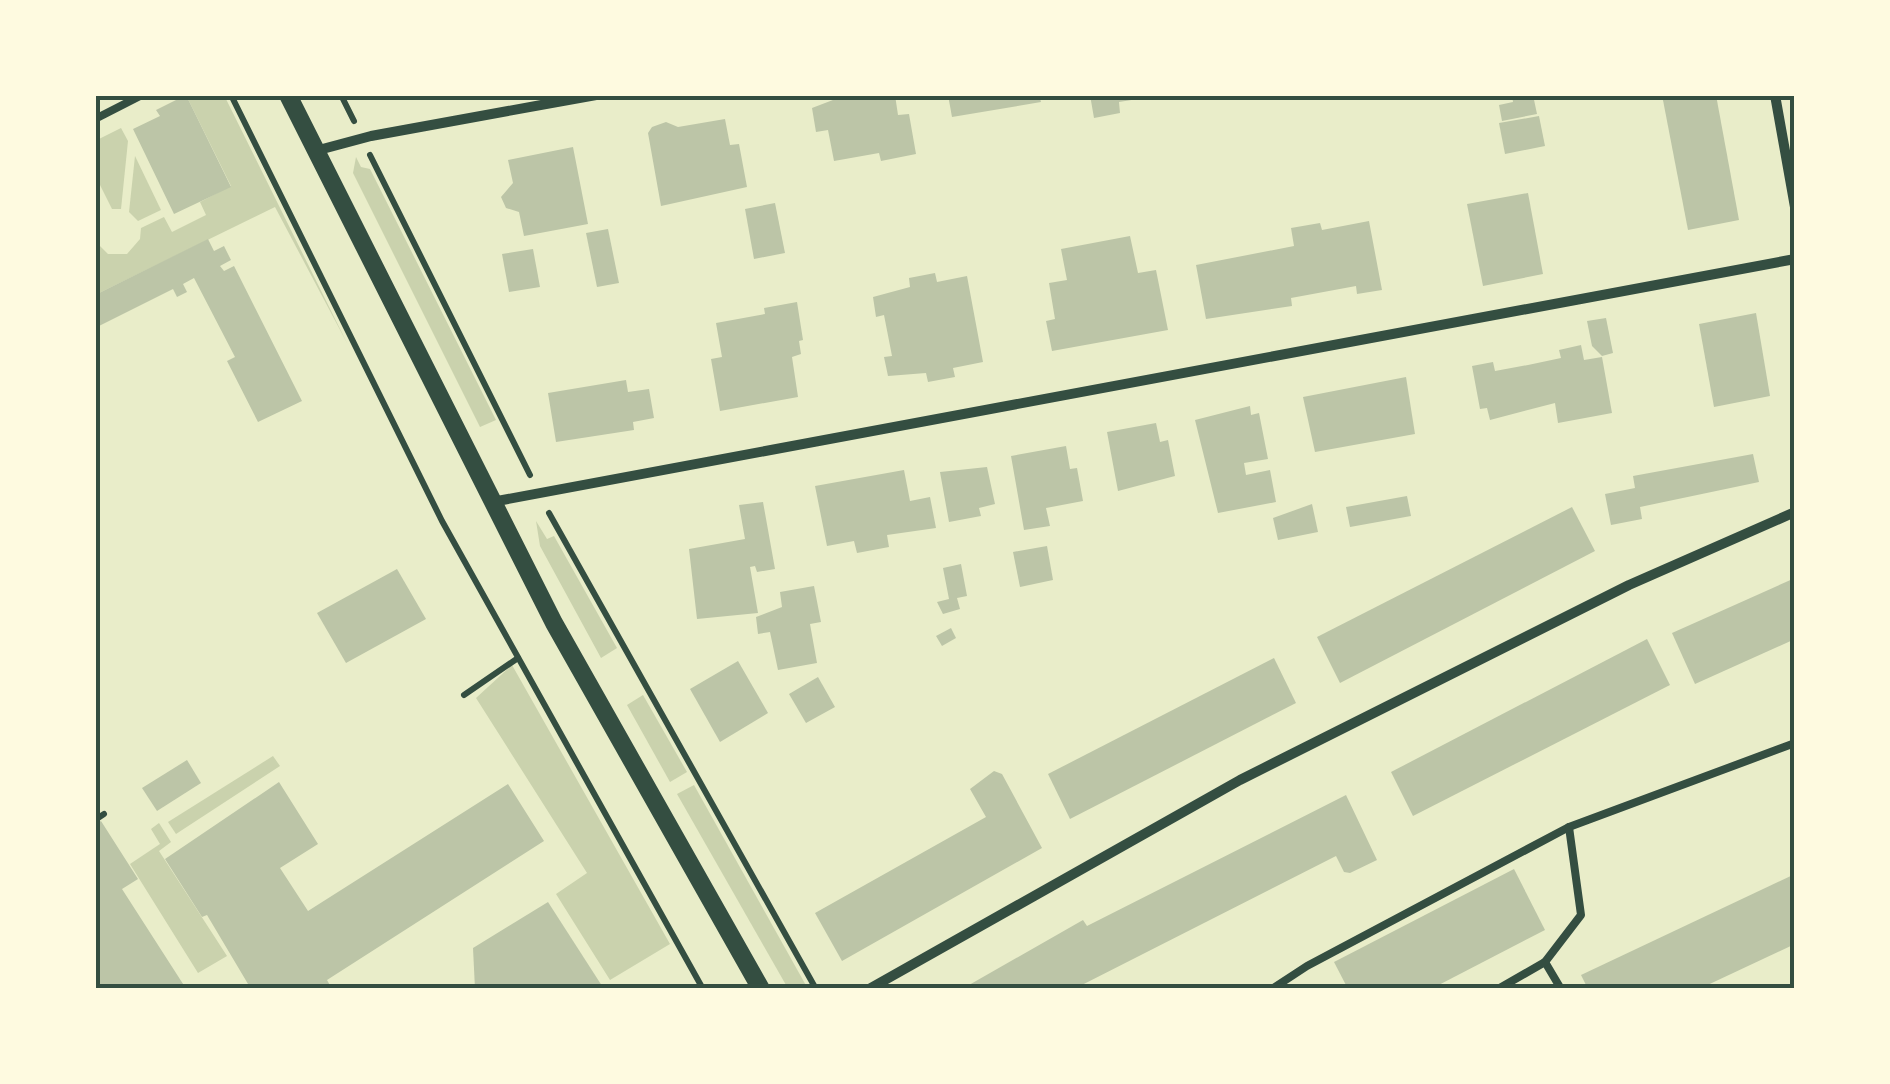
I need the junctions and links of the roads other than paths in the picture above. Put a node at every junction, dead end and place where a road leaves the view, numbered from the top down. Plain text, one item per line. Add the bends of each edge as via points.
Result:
1 (142, 95) edge
2 (288, 95) edge
3 (596, 95) edge
4 (1775, 95) edge
5 (95, 119) edge
6 (315, 150) junction
7 (1795, 208) edge
8 (1795, 260) edge
9 (492, 502) junction
10 (1795, 512) edge
11 (1795, 743) edge
12 (1569, 827) junction
13 (1545, 962) junction
14 (1287, 980) junction
15 (761, 989) edge
16 (869, 989) edge
17 (1272, 989) edge
18 (1292, 989) edge
19 (1498, 989) edge
20 (1561, 989) edge

1 - 5 lane
2 - 6 street
3 - 6 street
4 - 7 street
6 - 9 street
8 - 9 street
9 - 15 street
10 - 16 street via 1628,586 1240,780
11 - 12 lane
12 - 13 lane via 1581,915
12 - 14 lane
13 - 19 lane
13 - 20 lane
14 - 17 lane
14 - 18 lane

